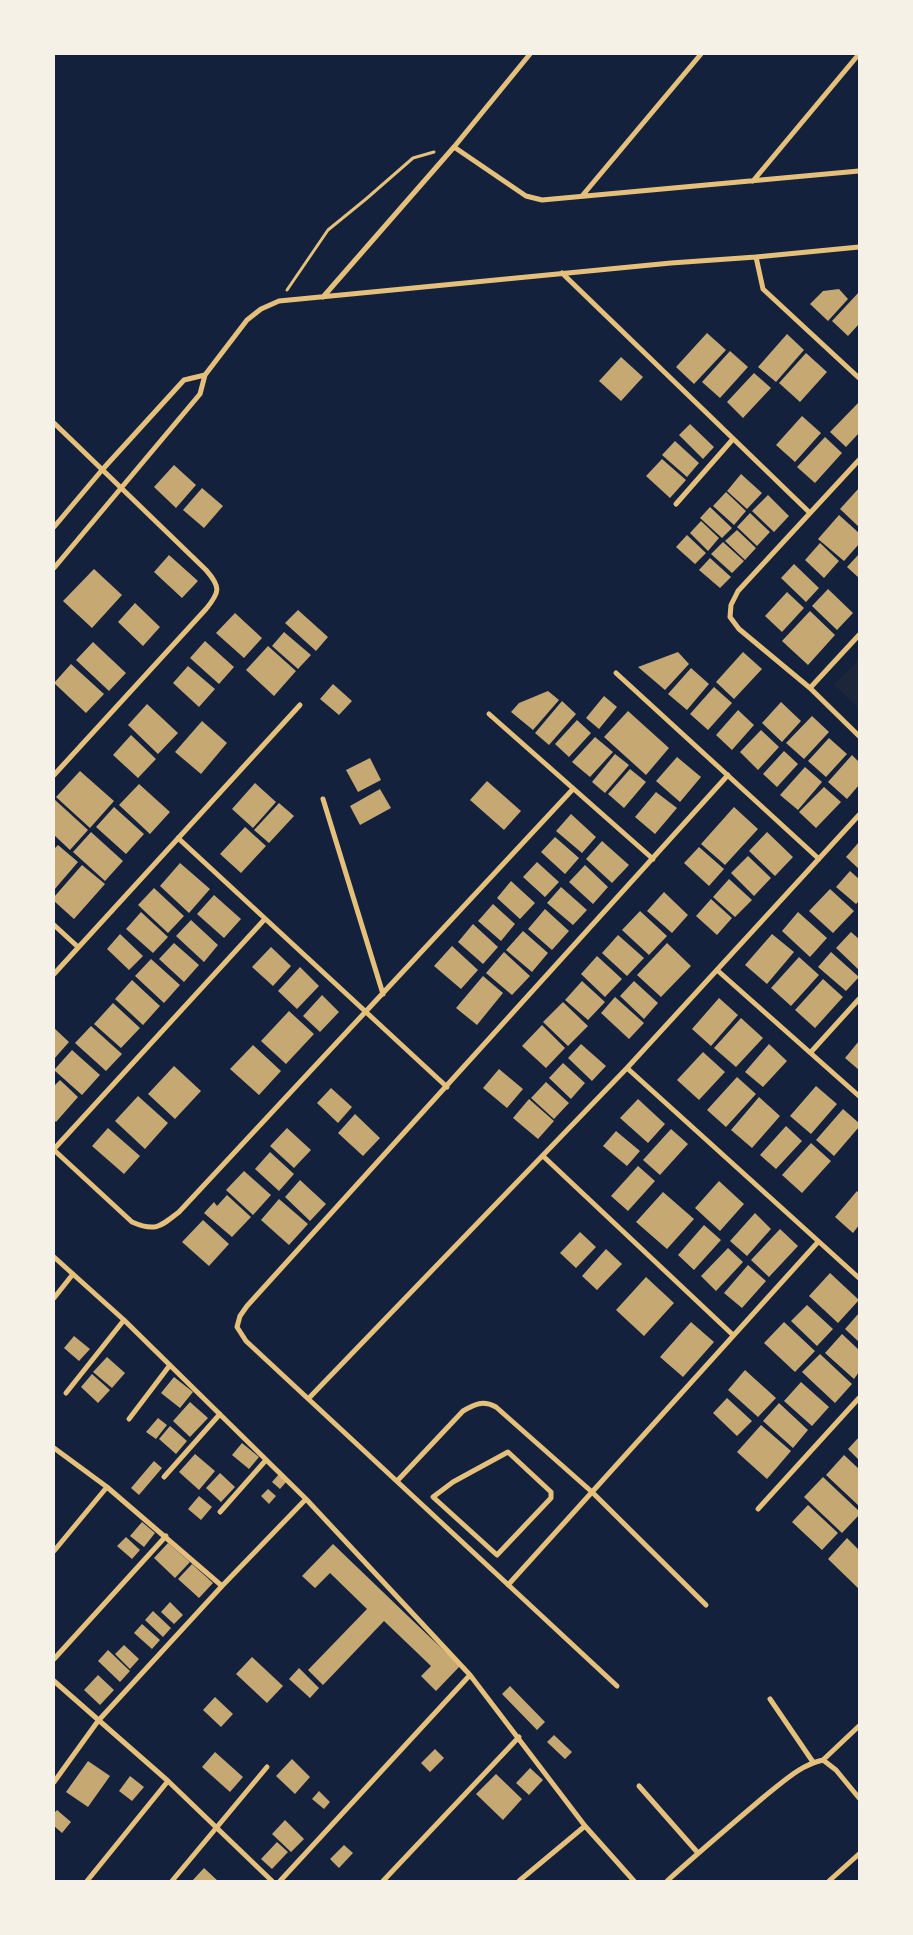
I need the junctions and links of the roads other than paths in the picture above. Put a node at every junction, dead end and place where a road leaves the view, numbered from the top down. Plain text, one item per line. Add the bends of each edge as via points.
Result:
1 (530, 54) edge
2 (701, 54) edge
3 (859, 54) edge
4 (454, 147) junction
5 (859, 171) edge
6 (753, 181) junction
7 (582, 196) junction
8 (859, 247) edge
9 (756, 257) junction
10 (562, 273) junction
11 (323, 297) junction
12 (205, 375) junction
13 (859, 378) edge
14 (54, 423) edge
15 (733, 439) junction
16 (859, 460) edge
17 (102, 470) junction
18 (122, 488) junction
19 (676, 504) dead end
20 (810, 513) junction
21 (54, 527) edge
22 (54, 568) edge
23 (859, 635) edge
24 (616, 673) dead end
25 (810, 688) junction
26 (300, 705) dead end
27 (489, 714) dead end
28 (859, 736) edge
29 (54, 775) edge
30 (728, 775) junction
31 (573, 789) junction
32 (323, 798) dead end
33 (859, 815) edge
34 (178, 838) junction
35 (652, 859) junction
36 (819, 859) junction
37 (264, 920) junction
38 (54, 925) edge
39 (78, 947) junction
40 (717, 970) junction
41 (54, 974) edge
42 (383, 994) junction
43 (859, 999) edge
44 (365, 1011) junction
45 (811, 1052) junction
46 (627, 1068) junction
47 (447, 1087) junction
48 (859, 1096) edge
49 (54, 1150) edge
50 (543, 1156) junction
51 (818, 1242) junction
52 (54, 1257) edge
53 (74, 1274) junction
54 (859, 1278) edge
55 (54, 1298) edge
56 (124, 1320) junction
57 (734, 1335) junction
58 (170, 1365) junction
59 (66, 1393) dead end
60 (309, 1398) junction
61 (859, 1398) edge
62 (220, 1414) junction
63 (129, 1419) dead end
64 (54, 1448) edge
65 (266, 1460) junction
66 (164, 1477) dead end
67 (398, 1480) junction
68 (107, 1487) junction
69 (592, 1492) junction
70 (306, 1499) junction
71 (441, 1504) junction
72 (758, 1509) dead end
73 (220, 1512) dead end
74 (433, 1513) junction
75 (166, 1536) junction
76 (479, 1539) junction
77 (470, 1548) junction
78 (54, 1551) edge
79 (508, 1585) junction
80 (222, 1586) junction
81 (706, 1605) dead end
82 (54, 1659) edge
83 (470, 1675) junction
84 (54, 1681) edge
85 (617, 1686) dead end
86 (770, 1699) dead end
87 (98, 1721) junction
88 (859, 1726) edge
89 (519, 1737) junction
90 (823, 1760) junction
91 (814, 1762) junction
92 (267, 1767) dead end
93 (168, 1780) junction
94 (54, 1782) edge
95 (639, 1786) dead end
96 (859, 1798) edge
97 (585, 1826) junction
98 (217, 1828) junction
99 (698, 1853) junction
100 (859, 1854) edge
101 (88, 1881) edge
102 (172, 1881) edge
103 (272, 1881) edge
104 (280, 1881) edge
105 (383, 1881) edge
106 (519, 1881) edge
107 (634, 1881) edge
108 (667, 1881) edge
109 (829, 1881) edge

1 - 4 street
2 - 7 street
3 - 6 street
4 - 7 street via 526,196 542,200
4 - 11 street
5 - 6 street
6 - 7 street
8 - 9 street
9 - 10 street
9 - 13 street via 764,289
10 - 11 street
10 - 15 street
11 - 12 street via 279,301 261,309 247,320
12 - 17 street via 184,380
12 - 18 street via 200,394
14 - 17 street
15 - 19 street
15 - 20 street
16 - 20 street
17 - 18 street
17 - 21 street
18 - 22 street
18 - 29 street via 211,576 217,587 216,597
20 - 25 street via 738,591 731,605 730,617 739,629
23 - 25 street
24 - 30 street
25 - 28 street
26 - 34 street
27 - 31 street
30 - 35 street
30 - 36 street
31 - 35 street
31 - 42 street
32 - 42 street
33 - 36 street
34 - 37 street
34 - 39 street
35 - 47 street
36 - 40 street
37 - 44 street
37 - 49 street
38 - 39 street
39 - 41 street
40 - 45 street
40 - 46 street
42 - 44 street
43 - 45 street
44 - 47 street
44 - 49 street via 161,1227 146,1228 132,1222
45 - 48 street
46 - 50 street
46 - 51 street
47 - 60 street via 240,1316 237,1327 246,1341
50 - 57 street
50 - 60 street
51 - 54 street
51 - 57 street
52 - 53 street
53 - 55 street
53 - 56 street
56 - 58 street
56 - 59 street
57 - 69 street
58 - 62 street
58 - 63 street
60 - 67 street
61 - 72 street
62 - 65 street
62 - 66 street
64 - 68 street
65 - 70 street
65 - 73 street
67 - 69 street via 463,1411 475,1404 487,1403 496,1407
67 - 74 street
68 - 75 street
68 - 78 street
69 - 79 street
69 - 81 street
70 - 80 street
70 - 83 street
71 - 74 street
71 - 76 street
71 - 76 street via 433,1497 453,1482 508,1452 552,1492 551,1498 497,1555
74 - 77 street
75 - 80 street
75 - 82 street
76 - 77 street
77 - 79 street
79 - 85 street
80 - 87 street
83 - 89 street
83 - 104 street
84 - 87 street
86 - 91 street
87 - 93 street
87 - 94 street
88 - 90 street
89 - 97 street
89 - 105 street
90 - 91 street
90 - 96 street via 836,1770
91 - 99 street via 800,1769
92 - 98 street
93 - 98 street
93 - 101 street
95 - 99 street
97 - 106 street
97 - 107 street
98 - 102 street
98 - 103 street
99 - 108 street
100 - 109 street

